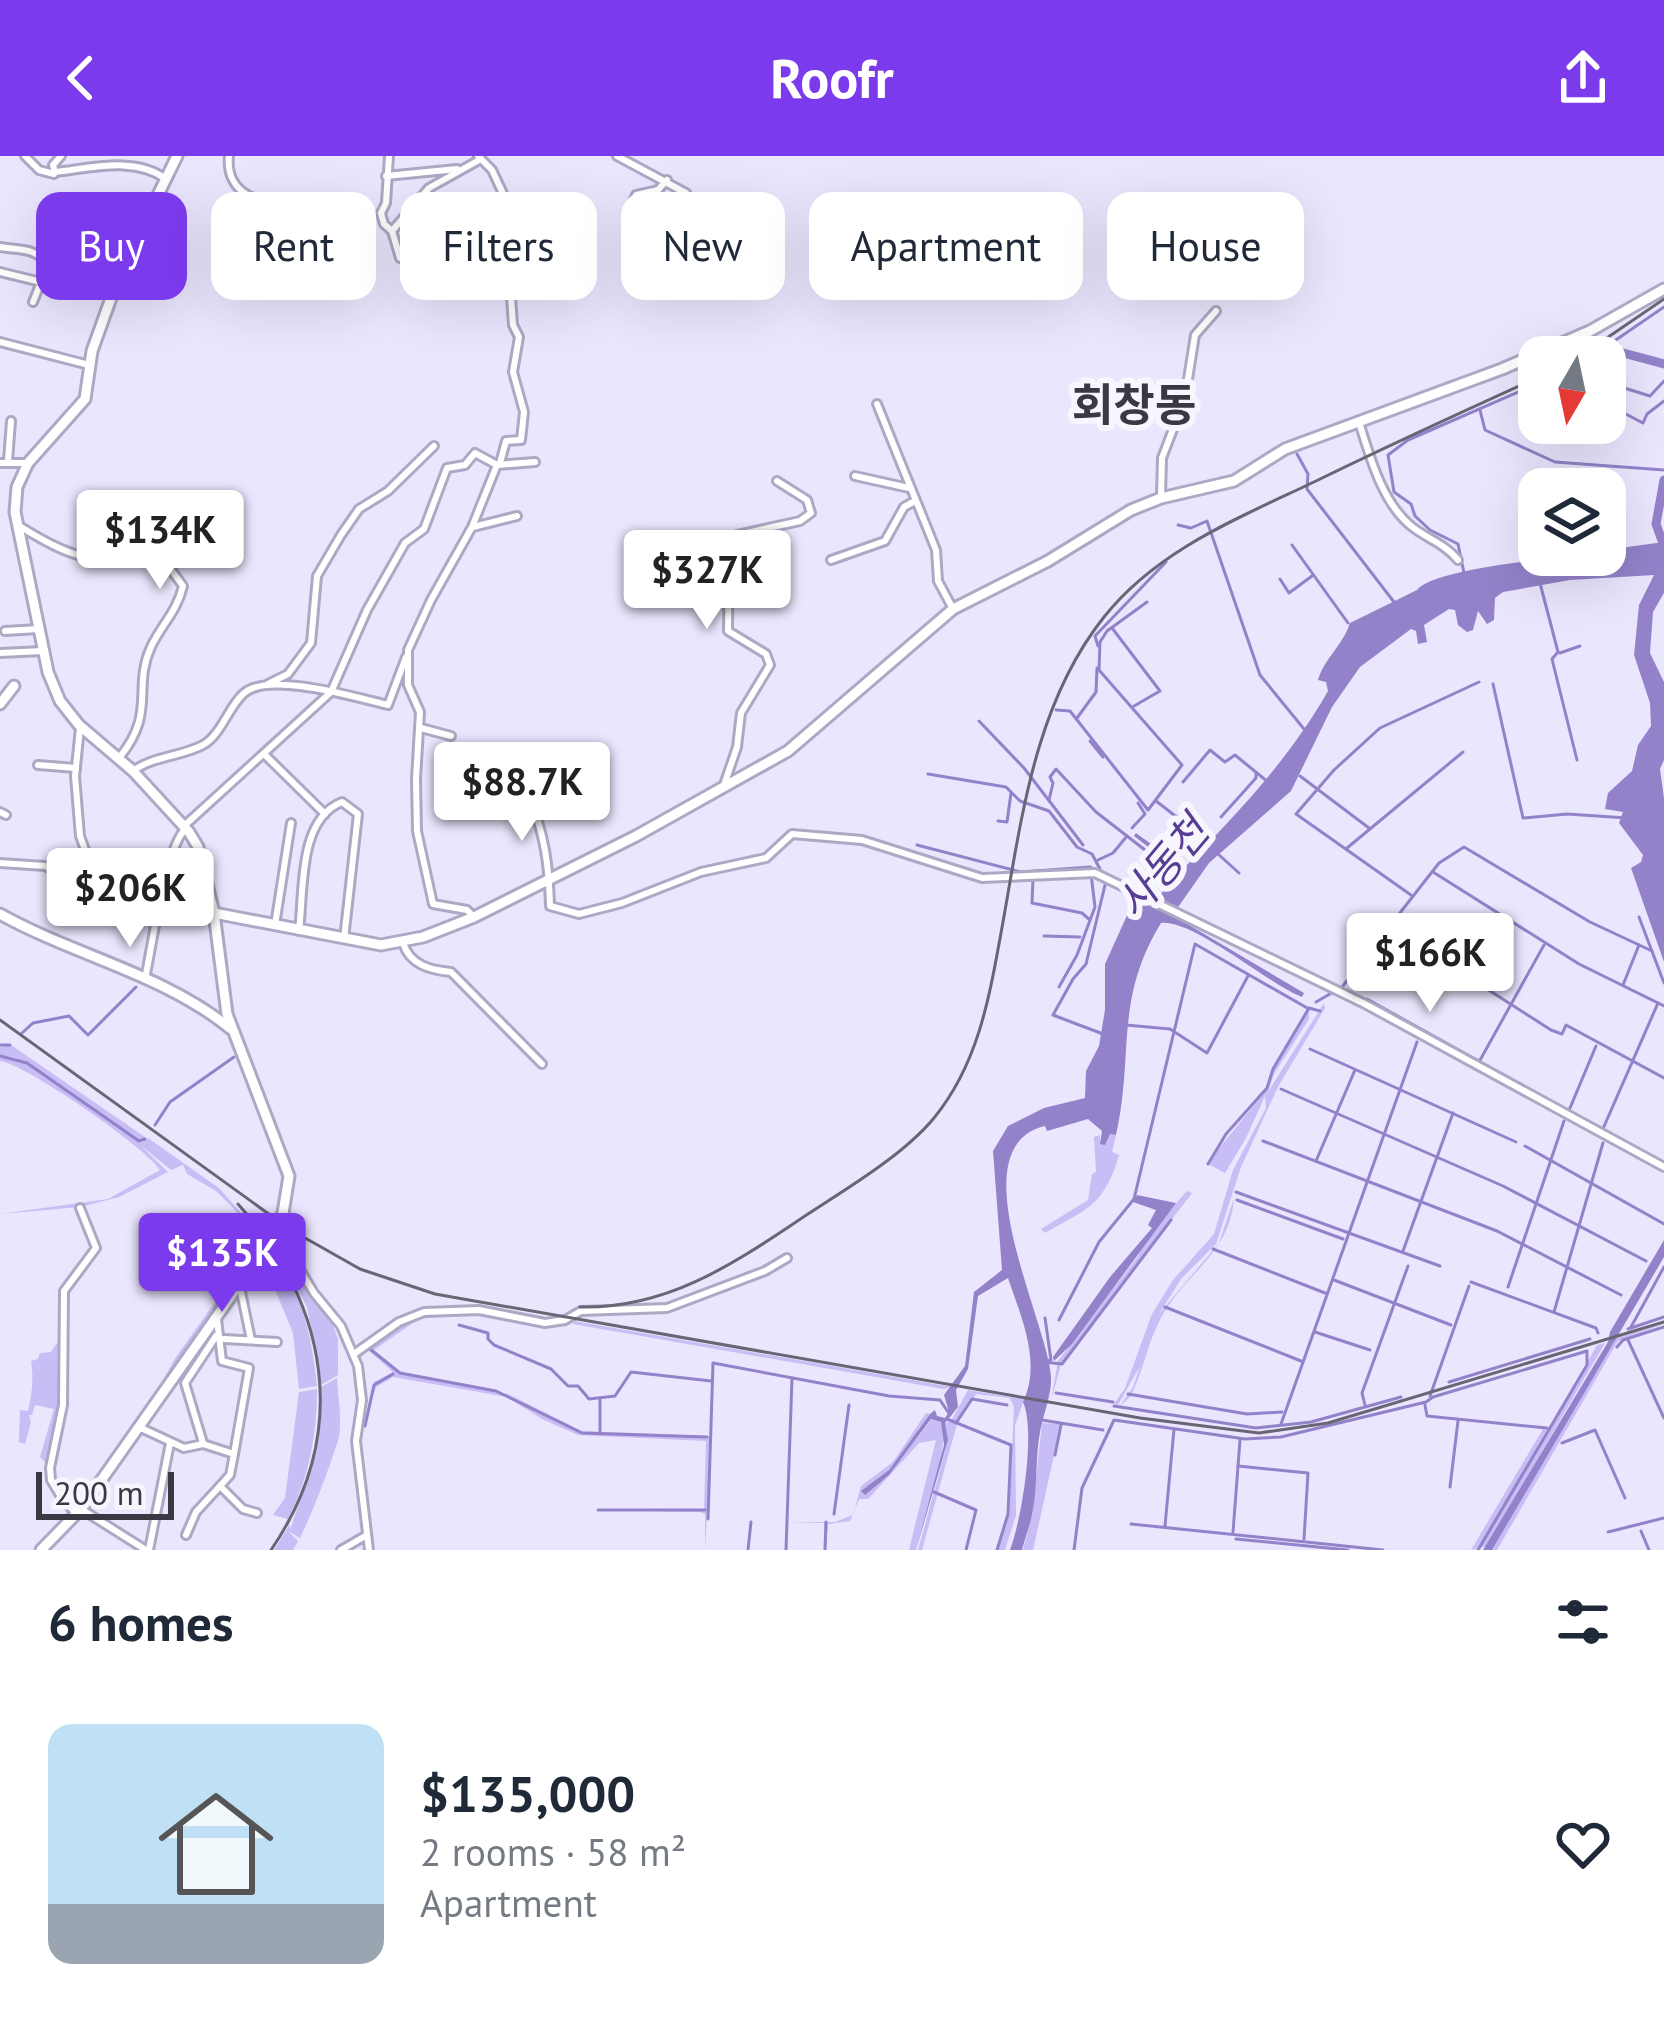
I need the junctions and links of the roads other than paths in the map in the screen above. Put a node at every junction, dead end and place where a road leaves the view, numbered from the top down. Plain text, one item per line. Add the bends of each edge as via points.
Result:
1 (25, 156) edge
2 (62, 156) edge
3 (177, 156) edge
4 (229, 156) edge
5 (389, 156) edge
6 (617, 156) edge
7 (480, 157) edge
8 (466, 168) junction
9 (58, 173) junction
10 (386, 176) junction
11 (166, 179) junction
12 (667, 180) junction
13 (160, 192) edge
14 (244, 192) edge
15 (649, 192) edge
16 (682, 192) edge
17 (392, 231) junction
18 (0, 247) edge
19 (36, 253) edge
20 (400, 258) dead end
21 (0, 272) edge
22 (36, 279) edge
23 (1664, 289) edge
24 (36, 296) edge
25 (110, 300) edge
26 (33, 302) dead end
27 (1216, 311) dead end
28 (0, 342) edge
29 (88, 365) junction
30 (877, 404) dead end
31 (10, 421) dead end
32 (1359, 422) junction
33 (434, 446) dead end
34 (4, 462) edge
35 (28, 463) junction
36 (535, 463) dead end
37 (499, 464) junction
38 (855, 476) dead end
39 (777, 481) dead end
40 (909, 488) junction
41 (1161, 498) junction
42 (915, 501) junction
43 (517, 516) dead end
44 (21, 527) junction
45 (472, 527) junction
46 (831, 560) dead end
47 (1457, 560) dead end
48 (953, 609) junction
49 (38, 629) junction
50 (5, 632) dead end
51 (408, 650) junction
52 (43, 651) junction
53 (0, 653) edge
54 (267, 685) junction
55 (14, 686) dead end
56 (331, 692) junction
57 (0, 704) edge
58 (79, 725) junction
59 (421, 728) junction
60 (452, 736) dead end
61 (264, 754) junction
62 (119, 758) junction
63 (38, 766) dead end
64 (76, 768) junction
65 (133, 771) junction
66 (724, 784) junction
67 (528, 796) dead end
68 (325, 814) junction
69 (291, 823) dead end
70 (184, 827) junction
71 (0, 863) edge
72 (552, 880) junction
73 (0, 914) edge
74 (214, 914) junction
75 (474, 917) junction
76 (275, 925) junction
77 (299, 931) junction
78 (344, 939) junction
79 (403, 943) junction
80 (145, 979) junction
81 (231, 1029) junction
82 (542, 1064) dead end
83 (1664, 1167) edge
84 (80, 1208) dead end
85 (277, 1226) junction
86 (788, 1258) dead end
87 (241, 1283) junction
88 (218, 1318) junction
89 (221, 1336) junction
90 (251, 1340) junction
91 (277, 1342) dead end
92 (354, 1354) junction
93 (141, 1428) junction
94 (170, 1443) junction
95 (203, 1444) junction
96 (234, 1454) junction
97 (220, 1486) junction
98 (80, 1511) junction
99 (257, 1513) dead end
100 (186, 1535) dead end
101 (367, 1535) junction
102 (41, 1550) edge
103 (148, 1550) edge
104 (341, 1550) edge
105 (369, 1550) edge

1 - 9 street via 39,170
2 - 9 street via 52,165
3 - 11 main road
4 - 14 street via 229,175
5 - 10 street
6 - 12 street
7 - 8 street
7 - 37 street via 520,230 513,372 524,426 521,440 506,441
8 - 10 street
8 - 17 street via 429,188
9 - 11 street via 134,162
10 - 17 street via 382,213
11 - 13 main road
12 - 15 street
12 - 16 street
17 - 20 street
18 - 19 street
21 - 22 street
23 - 32 main road via 1590,332
24 - 26 street
25 - 29 main road
27 - 41 street via 1195,334 1185,398 1162,458
28 - 29 street
29 - 35 main road via 83,404
30 - 40 street
31 - 34 street
32 - 41 main road via 1285,449 1234,482
32 - 47 street via 1388,497
33 - 54 street via 359,509 317,576 310,643 288,674
34 - 35 street
35 - 44 main road via 15,497
36 - 37 street
37 - 45 street
37 - 56 street via 475,454 447,468 424,529 405,542
38 - 40 street
39 - 66 street via 807,500 811,513 737,535 729,547 728,631 766,654 770,665 741,713
40 - 42 street
41 - 48 main road
42 - 46 street via 885,541
42 - 48 street
43 - 45 street
44 - 49 main road
44 - 62 street via 92,561 158,552 183,586 145,665 139,732
45 - 51 street
48 - 66 main road via 802,741
49 - 50 street
49 - 52 main road
51 - 56 street via 388,705
51 - 59 street
52 - 53 street
52 - 58 main road via 55,691
54 - 56 street
54 - 65 street via 242,695 202,746
55 - 57 main road
56 - 61 street
58 - 62 main road
58 - 64 street
59 - 60 street
59 - 75 street via 416,816 433,904
61 - 68 street
61 - 70 street
62 - 65 main road
63 - 64 street
64 - 71 street via 80,836 100,895 45,866
65 - 70 main road
66 - 72 main road
67 - 72 street
68 - 77 street via 310,835
68 - 78 street via 342,802 358,814
69 - 76 street
70 - 74 main road via 201,856
70 - 80 street
72 - 75 main road
72 - 83 street via 550,906 579,914 766,858 792,834 862,840 982,878 1086,870 1364,1003
73 - 80 main road
74 - 76 main road
74 - 81 main road
75 - 79 main road
76 - 77 main road
77 - 78 main road
78 - 79 main road
79 - 82 street via 411,960 452,972
80 - 81 main road
81 - 85 main road via 286,1165 288,1195
84 - 98 street via 96,1248 64,1291 63,1405 50,1468 63,1500
85 - 87 main road, bridge
85 - 92 street
86 - 92 street via 667,1308 581,1311 544,1323 478,1310 424,1312
87 - 88 main road
87 - 90 street
88 - 89 street
88 - 93 main road
89 - 90 street
89 - 95 street via 185,1383
89 - 96 street via 222,1361 249,1368
90 - 91 street
92 - 101 street
93 - 94 street
93 - 98 main road
94 - 95 street
94 - 103 street
95 - 96 street
96 - 97 street
97 - 99 street
97 - 100 street
98 - 102 main road
98 - 103 street
101 - 104 street
101 - 105 street

